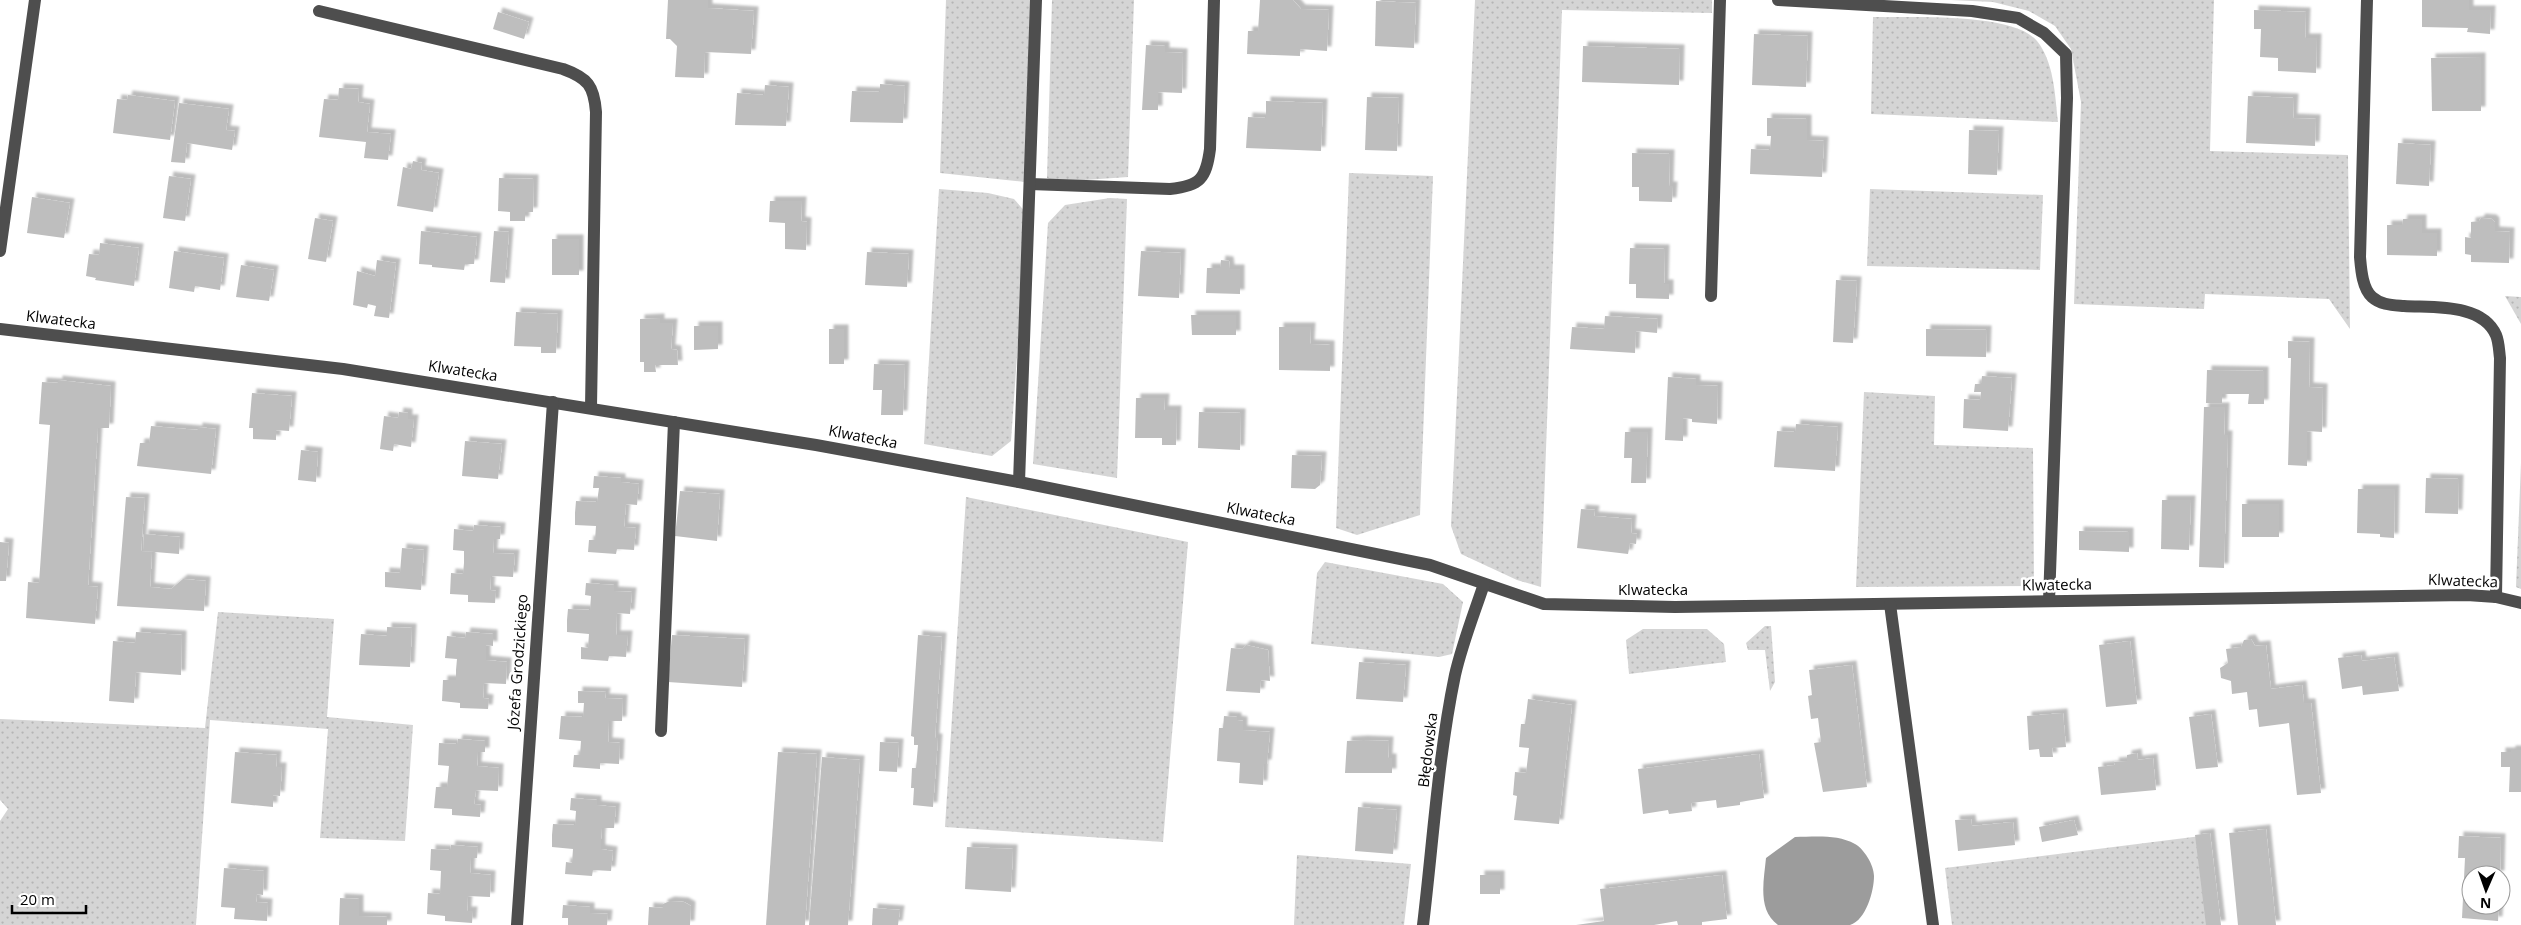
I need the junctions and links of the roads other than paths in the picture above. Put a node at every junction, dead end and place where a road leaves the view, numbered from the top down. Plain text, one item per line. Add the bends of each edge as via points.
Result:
1 (34, 0) edge
2 (1036, 0) edge
3 (1214, 0) edge
4 (1720, 0) edge
5 (1778, 0) edge
6 (2367, 0) edge
7 (319, 11) dead end
8 (1030, 184) junction
9 (0, 251) edge
10 (1711, 296) dead end
11 (0, 329) edge
12 (553, 402) junction
13 (591, 407) junction
14 (674, 422) junction
15 (1019, 482) junction
16 (1484, 584) junction
17 (2496, 597) junction
18 (2049, 601) junction
19 (2521, 603) edge
20 (1890, 604) junction
21 (661, 731) dead end
22 (517, 925) edge
23 (1422, 925) edge
24 (1933, 925) edge

1 - 9 street
2 - 8 street
3 - 8 street via 1210,149 1201,179 1188,187 1170,189
4 - 10 street
5 - 18 street via 1972,11 2018,18 2044,33 2066,54
6 - 17 street via 2362,277 2370,296 2384,305 2461,310 2478,316 2497,337 2500,358
7 - 13 street via 563,68 587,82 595,95 596,112
8 - 15 street
11 - 12 street, Klwatecka via 343,369
12 - 13 street, Klwatecka
12 - 22 street, Józefa Grodzickiego
13 - 14 street, Klwatecka
14 - 15 street, Klwatecka
14 - 21 street
15 - 16 street, Klwatecka via 1430,565
16 - 20 street, Klwatecka via 1523,599 1563,606
16 - 23 street, Błędowska via 1456,674 1447,723
17 - 18 street, Klwatecka
17 - 19 street, Klwatecka
18 - 20 street, Klwatecka
20 - 24 street

